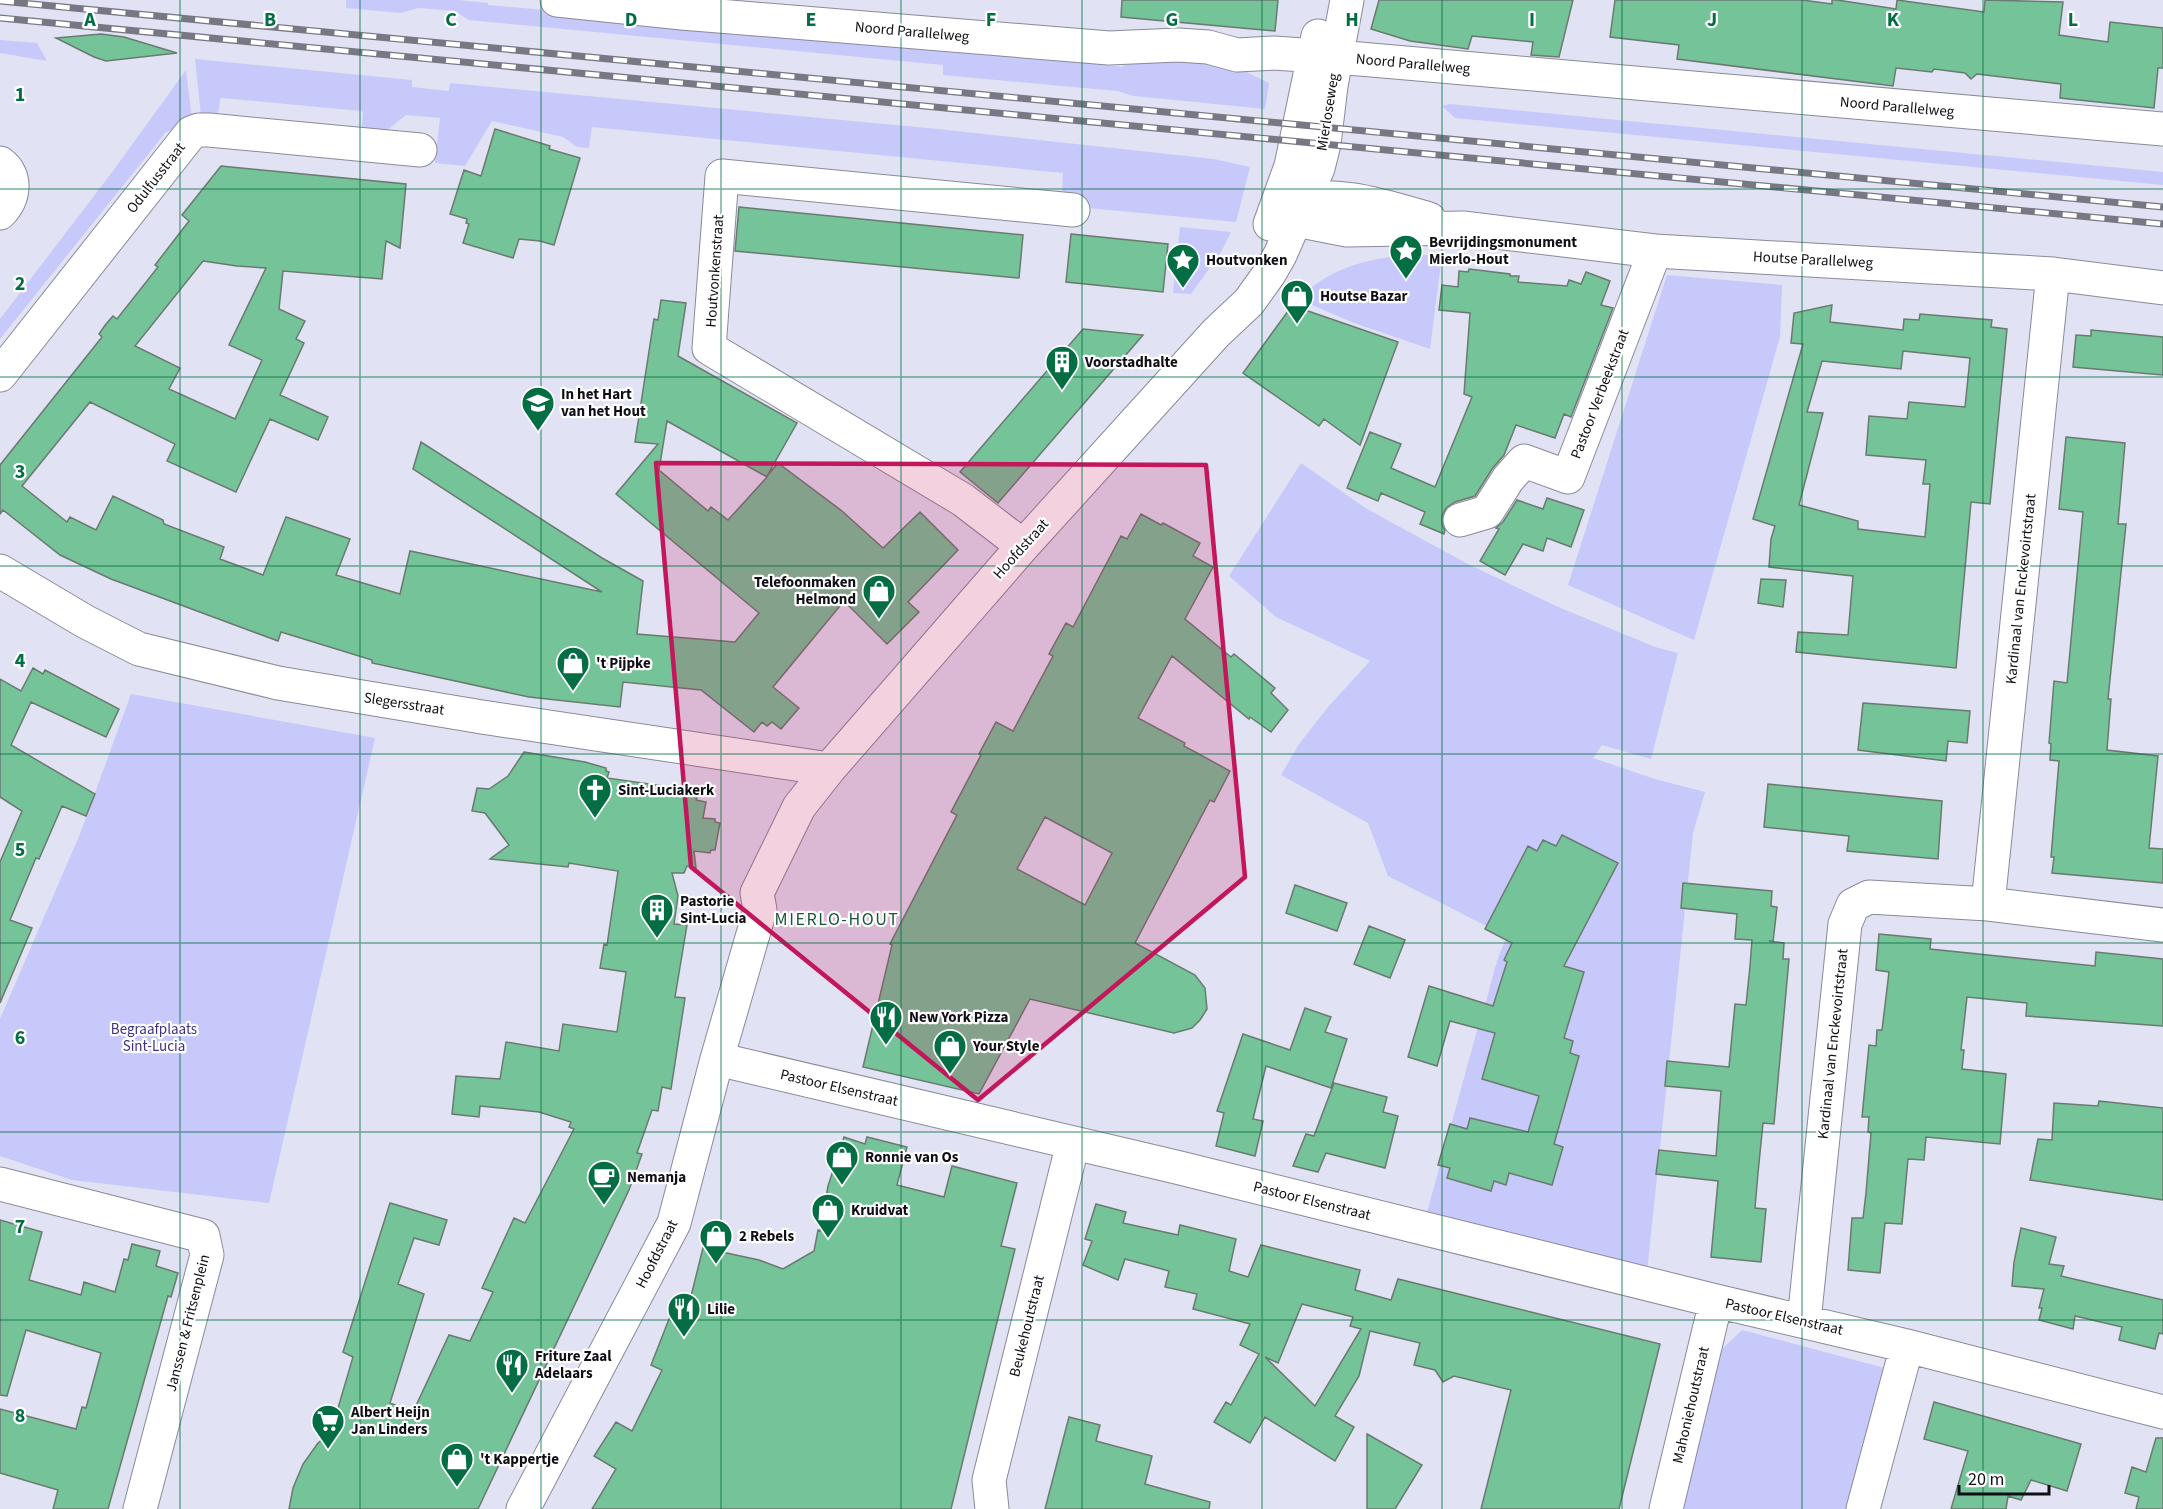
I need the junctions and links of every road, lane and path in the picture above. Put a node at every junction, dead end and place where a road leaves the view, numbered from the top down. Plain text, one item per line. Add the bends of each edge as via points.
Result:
1 (557, 0) edge
2 (1324, 0) edge
3 (1347, 0) edge
4 (1325, 58) junction
5 (2163, 129) edge
6 (420, 150) dead end
7 (0, 163) edge
8 (1293, 207) junction
9 (1073, 210) dead end
10 (0, 213) edge
11 (1655, 251) junction
12 (2053, 274) junction
13 (2163, 288) edge
14 (0, 375) edge
15 (1460, 520) dead end
16 (1023, 546) junction
17 (0, 572) edge
18 (829, 769) junction
19 (1988, 904) junction
20 (2163, 924) edge
21 (717, 1059) junction
22 (1073, 1143) junction
23 (0, 1184) edge
24 (1716, 1301) junction
25 (1804, 1321) junction
26 (1906, 1346) junction
27 (2163, 1412) edge
28 (140, 1509) edge
29 (523, 1509) edge
30 (992, 1509) edge
31 (1666, 1509) edge
32 (1863, 1509) edge

1 - 4 street, Noord Parallelweg via 1109,48 1178,45 1208,47 1237,55 1274,53
2 - 4 street, Mierloseweg
3 - 4 street, Mierloseweg
4 - 5 street, Noord Parallelweg
4 - 8 street, Mierloseweg via 1307,84 1291,166
6 - 14 street, Odulfusstraat via 209,130 191,133
7 - 10 street via 10,174 12,194
8 - 11 street, Houtse Parallelweg via 1359,200 1463,228
8 - 16 street, Hoofdstraat via 1261,246 1216,333
9 - 16 street, Houtvonkenstraat via 722,176 709,348 963,500
11 - 12 street, Houtse Parallelweg
11 - 15 street, Pastoor Verbeekstraat via 1568,477 1524,461 1487,512
12 - 13 street, Houtse Parallelweg
12 - 19 street, Kardinaal van Enckevoirtstraat
16 - 18 street, Hoofdstraat
17 - 18 street, Slegersstraat via 139,649 278,683
18 - 21 street, Hoofdstraat via 816,812 776,897 760,910
19 - 20 street, Kardinaal van Enckevoirtstraat
19 - 25 street, Kardinaal van Enckevoirtstraat via 1869,897 1853,904 1845,924
21 - 22 street, Pastoor Elsenstraat
21 - 29 street, Hoofdstraat via 674,1223
22 - 24 street, Pastoor Elsenstraat
22 - 30 street, Beukehoutstraat via 989,1480
23 - 28 street, Janssen & Fritsenplein via 203,1236 207,1255
24 - 25 street, Pastoor Elsenstraat
24 - 31 street, Mahoniehoutstraat
25 - 26 street, Pastoor Elsenstraat
26 - 27 street, Pastoor Elsenstraat
26 - 32 street

